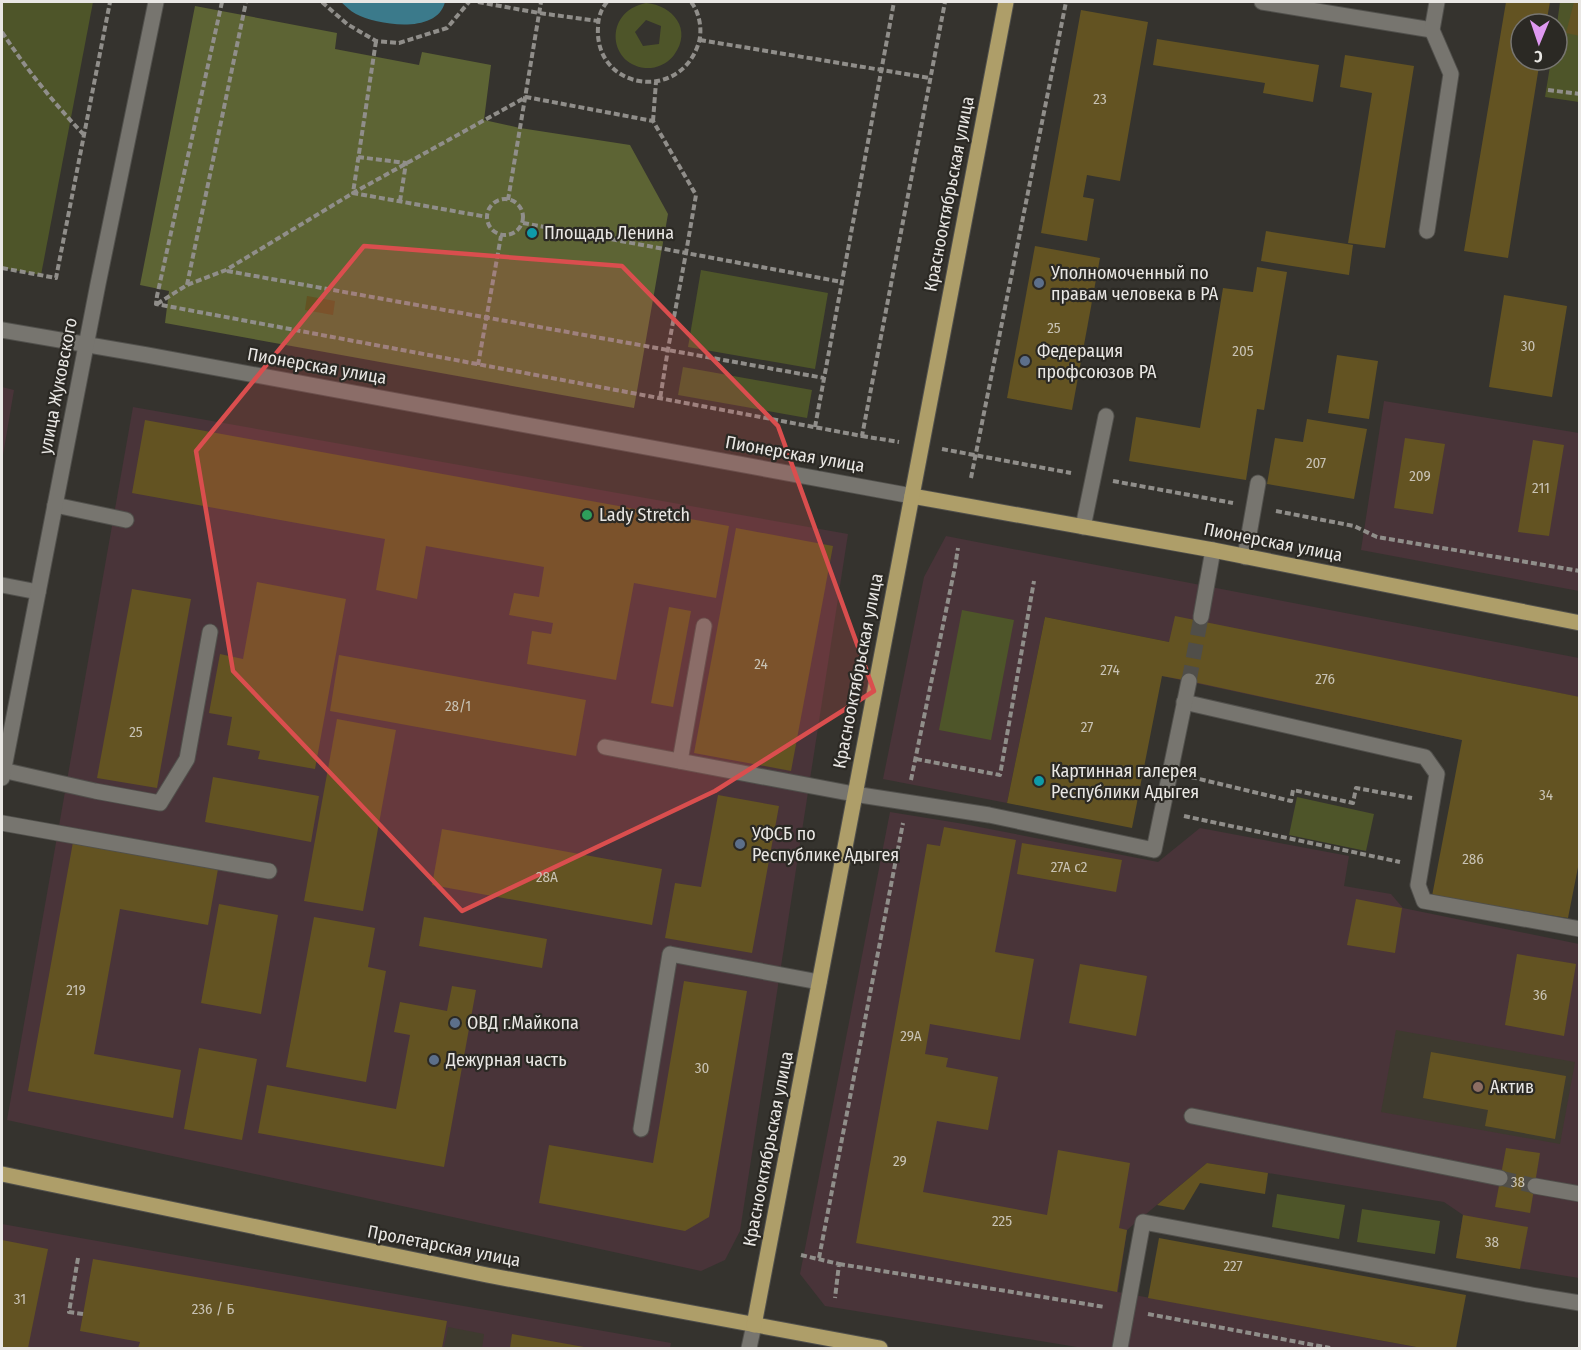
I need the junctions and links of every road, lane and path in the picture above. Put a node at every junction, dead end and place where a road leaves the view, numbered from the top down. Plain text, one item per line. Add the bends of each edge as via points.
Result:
1 (110, 2) edge
2 (156, 2) edge
3 (222, 2) edge
4 (246, 2) edge
5 (322, 2) edge
6 (469, 2) edge
7 (478, 2) edge
8 (541, 2) edge
9 (607, 2) edge
10 (691, 2) edge
11 (894, 2) edge
12 (945, 2) edge
13 (1006, 2) edge
14 (1066, 2) edge
15 (1262, 2) edge
16 (1437, 2) edge
17 (539, 14) junction
18 (598, 21) junction
19 (1432, 30) junction
20 (2, 32) edge
21 (700, 40) junction
22 (376, 41) junction
23 (881, 70) junction
24 (930, 78) junction
25 (656, 82) junction
26 (1548, 90) dead end
27 (1580, 94) edge
28 (526, 97) junction
29 (652, 121) junction
30 (84, 136) junction
31 (358, 156) junction
32 (406, 163) junction
33 (353, 193) junction
34 (508, 200) junction
35 (400, 201) junction
36 (487, 216) junction
37 (523, 223) junction
38 (1427, 231) dead end
39 (501, 236) junction
40 (686, 253) junction
41 (2, 268) edge
42 (226, 270) junction
43 (842, 282) junction
44 (187, 285) junction
45 (156, 304) junction
46 (487, 317) junction
47 (2, 330) edge
48 (86, 345) junction
49 (668, 350) junction
50 (478, 364) junction
51 (824, 378) junction
52 (660, 399) junction
53 (1106, 416) dead end
54 (815, 427) junction
55 (970, 478) dead end
56 (1258, 483) dead end
57 (912, 496) junction
58 (55, 505) junction
59 (126, 520) dead end
60 (1083, 527) junction
61 (958, 548) dead end
62 (1214, 550) junction
63 (1245, 557) junction
64 (1034, 581) dead end
65 (2, 585) edge
66 (38, 592) junction
67 (1201, 617) tunnel mouth
68 (1580, 623) edge
69 (704, 626) dead end
70 (210, 632) dead end
71 (1189, 681) tunnel mouth
72 (1184, 702) junction
73 (605, 747) dead end
74 (916, 759) junction
75 (680, 760) junction
76 (1170, 772) junction
77 (2, 773) edge
78 (854, 794) junction
79 (907, 802) junction
80 (1432, 802) junction
81 (1161, 811) junction
82 (2, 823) edge
83 (1421, 867) junction
84 (269, 871) dead end
85 (1580, 928) edge
86 (819, 982) junction
87 (1192, 1116) dead end
88 (642, 1128) dead end
89 (2, 1174) edge
90 (1500, 1178) tunnel mouth
91 (1535, 1186) tunnel mouth
92 (1580, 1194) edge
93 (801, 1255) dead end
94 (78, 1258) dead end
95 (819, 1258) junction
96 (839, 1264) junction
97 (835, 1298) dead end
98 (1580, 1303) edge
99 (1127, 1310) junction
100 (83, 1314) dead end
101 (754, 1325) junction
102 (749, 1348) edge
103 (880, 1348) edge
104 (1120, 1348) edge
105 (1330, 1348) edge

1 - 30 path
2 - 48 street, улица Жуковского
3 - 45 path
4 - 44 path
5 - 22 path via 347,24
6 - 22 path via 447,28 399,43
7 - 17 path
8 - 17 path
9 - 18 path
10 - 21 path via 700,22
11 - 23 path
12 - 24 path
13 - 57 main road, Краснооктябрьская улица
14 - 55 path
15 - 19 street
16 - 19 street
17 - 18 path
17 - 28 path
18 - 25 path via 599,45 611,66 639,82
19 - 38 street via 1451,74
20 - 30 path via 31,75
21 - 23 path
21 - 25 path via 685,69
22 - 31 path
23 - 24 path
23 - 43 path
24 - 54 path via 862,436
25 - 29 path
26 - 27 path
28 - 29 path
28 - 32 path
28 - 34 path
29 - 40 path via 696,195
30 - 41 path via 56,278
31 - 32 path
31 - 33 path
32 - 33 path
32 - 35 path
33 - 35 path
33 - 42 path
34 - 36 path via 494,202
34 - 37 path via 520,206
35 - 36 path
36 - 39 path via 489,228
37 - 39 path via 516,233
37 - 40 path
39 - 46 path
40 - 43 path
40 - 49 path
42 - 44 path
42 - 46 path
43 - 51 path
44 - 45 path
45 - 50 path
46 - 49 path
46 - 50 path
47 - 48 street, Пионерская улица
48 - 57 street, Пионерская улица
48 - 58 street, улица Жуковского
49 - 51 path
49 - 52 path
50 - 52 path
51 - 54 path
52 - 54 path
53 - 60 street
56 - 63 street
57 - 60 main road, Пионерская улица
57 - 78 main road, Краснооктябрьская улица
58 - 59 street
58 - 66 street, улица Жуковского
60 - 62 main road, Пионерская улица
61 - 74 path
62 - 63 main road, Пионерская улица
62 - 67 street
63 - 68 main road, Пионерская улица
64 - 74 path via 1000,775
65 - 66 street
66 - 77 street, улица Жуковского
69 - 75 street
70 - 77 street via 187,759 160,803
71 - 72 street
72 - 76 street
72 - 80 street via 1425,757 1437,774
73 - 75 street
74 - 79 path
75 - 78 street
76 - 80 path via 1291,801 1293,790 1353,803 1356,788
76 - 81 street
78 - 79 street
78 - 86 main road, Краснооктябрьская улица
79 - 81 street via 1154,850
79 - 95 path
80 - 83 street
81 - 83 path
82 - 84 street
83 - 85 street via 1418,885 1424,901
86 - 88 street via 670,954
86 - 101 main road, Краснооктябрьская улица
87 - 90 street
89 - 101 main road, Пролетарская улица via 487,1275
91 - 92 street
93 - 95 path
94 - 100 path via 69,1312
95 - 96 path
96 - 97 path
96 - 99 path
98 - 99 street via 1143,1222
99 - 104 street
99 - 105 path
101 - 102 street, Краснооктябрьская улица
101 - 103 main road, Пролетарская улица

